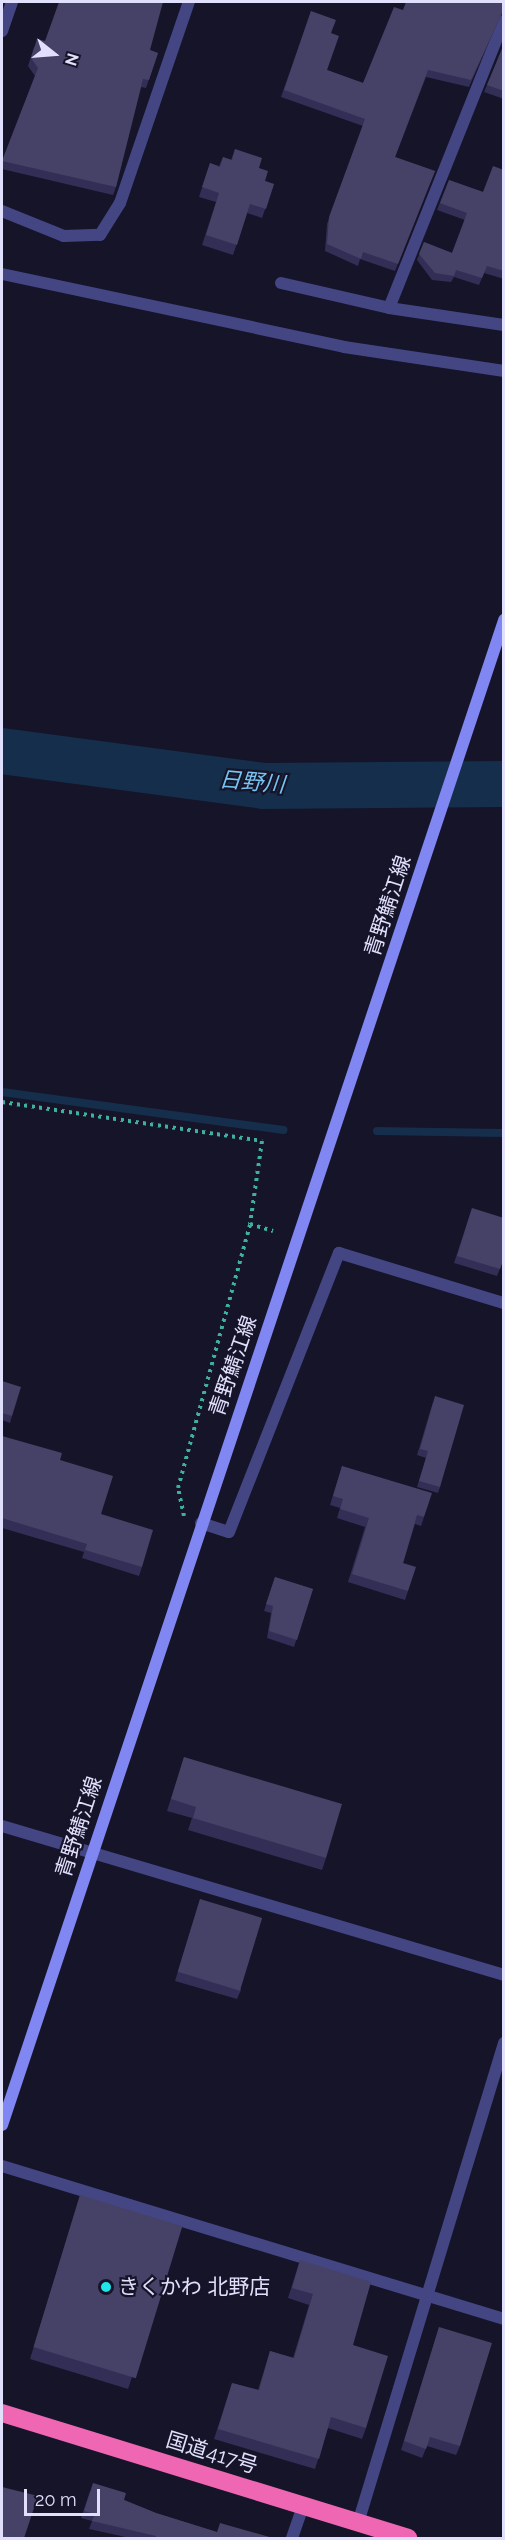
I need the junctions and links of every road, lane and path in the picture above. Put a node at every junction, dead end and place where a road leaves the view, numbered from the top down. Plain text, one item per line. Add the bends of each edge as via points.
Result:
1 (12, 2) edge
2 (189, 2) edge
3 (504, 21) edge
4 (2, 32) edge
5 (2, 211) edge
6 (4, 273) edge
7 (281, 283) dead end
8 (389, 309) junction
9 (504, 325) edge
10 (504, 371) edge
11 (504, 620) edge
12 (2, 1102) edge
13 (250, 1224) junction
14 (273, 1232) dead end
15 (504, 1303) edge
16 (201, 1523) junction
17 (2, 1826) edge
18 (92, 1853) junction
19 (504, 1975) edge
20 (504, 2043) edge
21 (2, 2125) edge
22 (2, 2166) edge
23 (427, 2296) junction
24 (504, 2319) edge
25 (2, 2413) edge
26 (304, 2504) junction
27 (358, 2523) junction
28 (292, 2538) edge
29 (408, 2538) edge

1 - 4 street
2 - 5 street via 120,202 100,235 64,236
3 - 8 street
6 - 10 street via 344,347
7 - 8 street
8 - 9 street
11 - 16 main road, 青野鯖江線
12 - 13 path via 262,1141
13 - 14 path
13 - 16 path via 178,1488 184,1516
15 - 16 street via 339,1253 230,1532
16 - 18 main road, 青野鯖江線
17 - 18 street
18 - 19 street
18 - 21 main road, 青野鯖江線
20 - 23 street
22 - 23 street
23 - 24 street
23 - 27 street
25 - 26 highway, 国道417号
26 - 27 highway, 国道417号
26 - 28 street
27 - 29 highway, 国道417号

